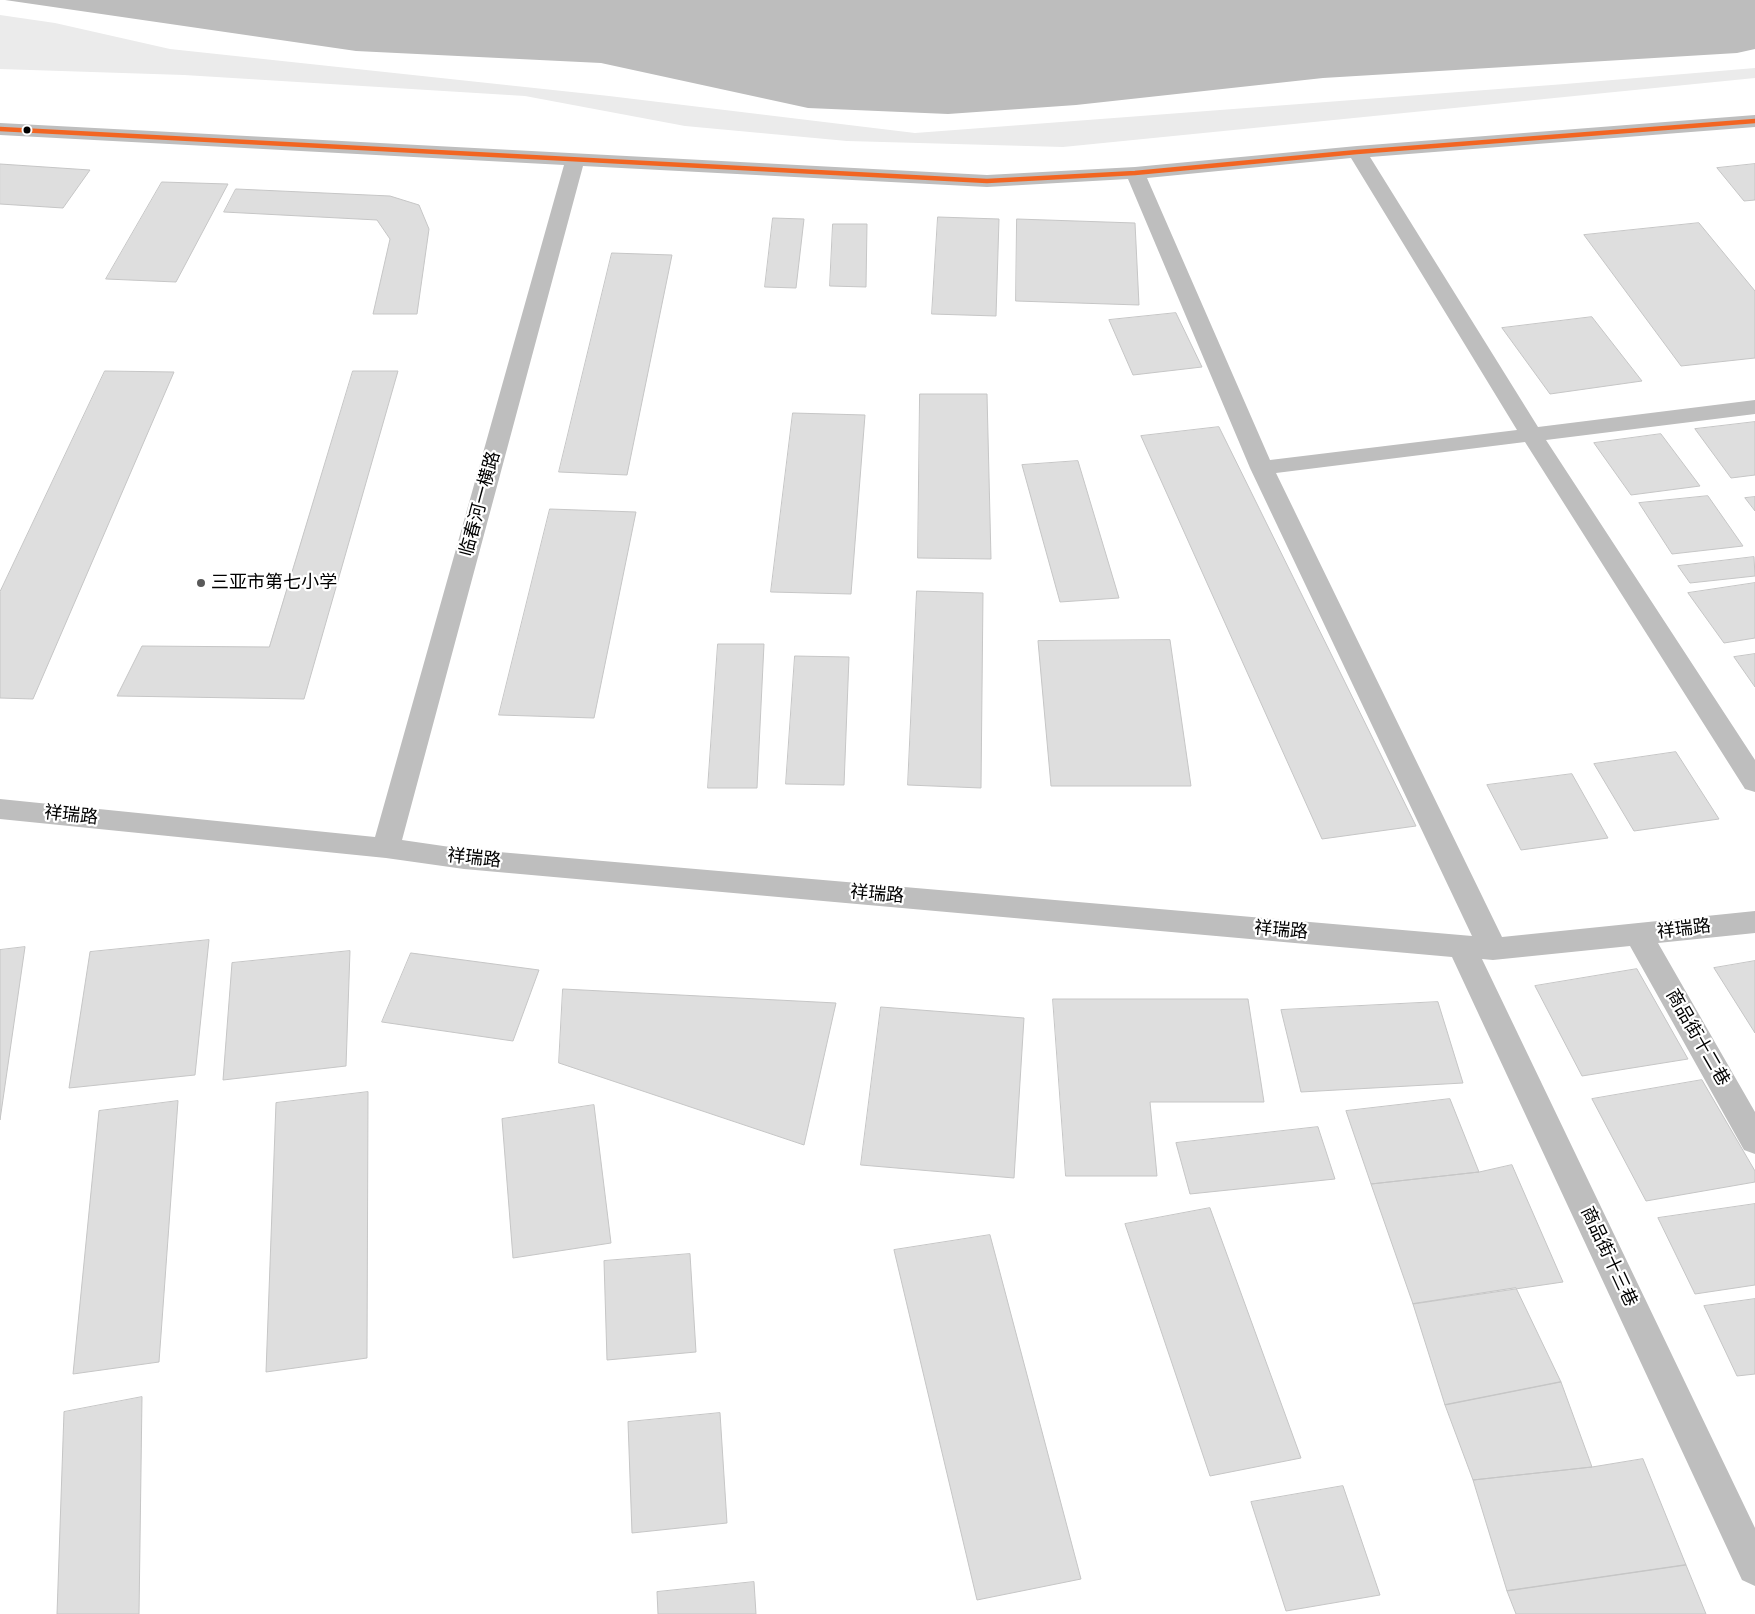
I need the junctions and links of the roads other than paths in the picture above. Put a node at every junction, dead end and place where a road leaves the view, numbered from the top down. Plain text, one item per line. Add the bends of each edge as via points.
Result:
1 (1755, 120) edge
2 (0, 129) edge
3 (1357, 152) junction
4 (575, 159) junction
5 (1135, 173) junction
6 (1755, 407) edge
7 (1531, 434) junction
8 (1262, 468) junction
9 (1755, 782) edge
10 (0, 809) edge
11 (386, 848) junction
12 (1755, 922) edge
13 (1639, 935) junction
14 (1477, 948) junction
15 (1755, 1141) edge
16 (1755, 1568) edge

1 - 3 street
2 - 4 street
3 - 5 street
3 - 7 street
4 - 5 street via 987,181
4 - 11 street, 临春河一横路
5 - 8 street, 商品街十三巷
6 - 7 street
7 - 8 street
7 - 9 street
8 - 14 street, 商品街十三巷
10 - 11 street, 祥瑞路
11 - 14 street, 祥瑞路 via 464,859
12 - 13 street, 祥瑞路
13 - 14 street, 祥瑞路
13 - 15 street, 商品街十二巷
14 - 16 street, 商品街十三巷

